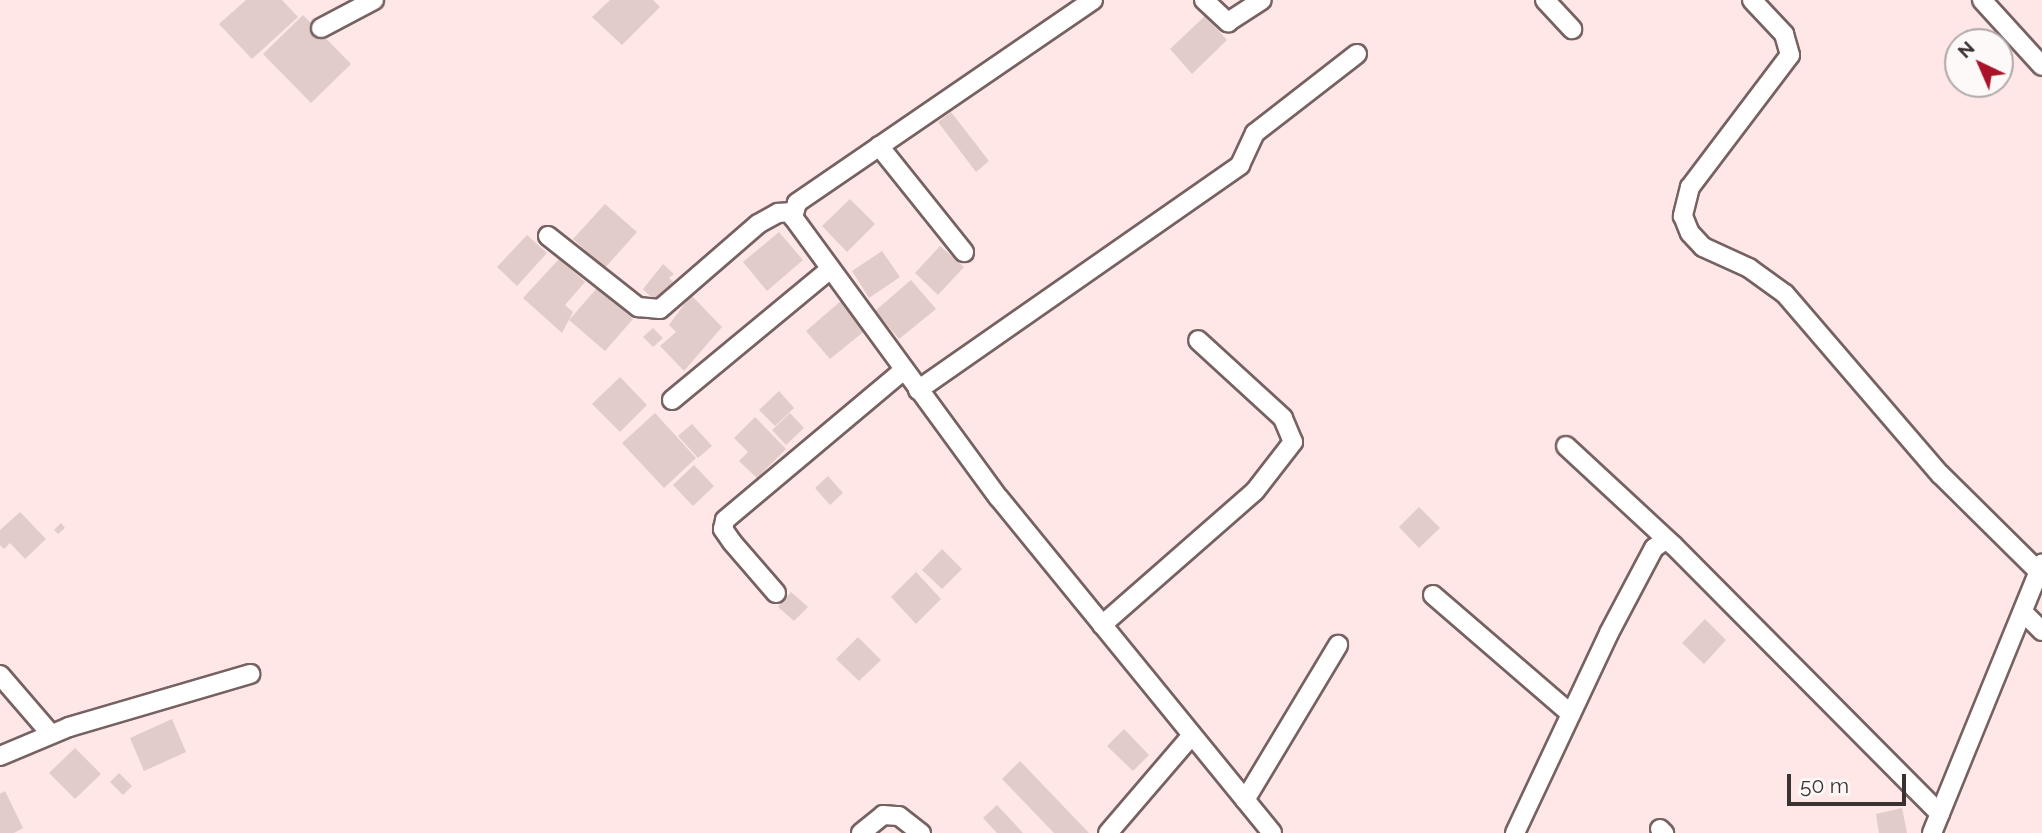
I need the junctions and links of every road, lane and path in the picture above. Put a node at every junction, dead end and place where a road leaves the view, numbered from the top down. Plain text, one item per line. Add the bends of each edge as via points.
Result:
1 (374, 0) edge
2 (1204, 0) edge
3 (1262, 0) edge
4 (1545, 0) edge
5 (1752, 0) edge
6 (1982, 0) edge
7 (1080, 3) edge
8 (321, 28) dead end
9 (1573, 29) dead end
10 (1357, 54) dead end
11 (2042, 66) edge
12 (879, 146) junction
13 (792, 212) junction
14 (548, 236) dead end
15 (964, 251) dead end
16 (829, 270) junction
17 (1198, 340) dead end
18 (904, 370) junction
19 (918, 390) junction
20 (672, 400) dead end
21 (1566, 446) dead end
22 (1664, 541) junction
23 (2040, 568) edge
24 (776, 593) dead end
25 (1433, 595) dead end
26 (2023, 612) junction
27 (1102, 625) junction
28 (2042, 631) edge
29 (1338, 645) dead end
30 (250, 674) dead end
31 (0, 675) edge
32 (1571, 714) junction
33 (50, 733) junction
34 (1192, 735) junction
35 (0, 756) edge
36 (1245, 800) junction
37 (1940, 814) junction
38 (861, 833) edge
39 (921, 833) edge
40 (1108, 833) edge
41 (1272, 833) edge
42 (1516, 833) edge
43 (1932, 833) edge

1 - 8 street
2 - 3 street via 1228,22
4 - 9 street
5 - 23 street via 1784,34 1790,55 1690,187 1683,216 1690,233 1703,247 1749,268 1785,294 1940,474
6 - 11 street
7 - 12 street
10 - 19 street via 1265,123 1240,165
12 - 13 street via 797,202
12 - 15 street
13 - 14 street via 778,213 758,224 660,309 638,307
13 - 16 street via 796,226
16 - 18 street
16 - 20 street
17 - 27 street via 1283,418 1293,442 1255,491
18 - 19 street
18 - 24 street via 725,520 723,529 732,542
19 - 27 street
21 - 22 street
22 - 32 street via 1654,548
22 - 37 street
23 - 26 street
25 - 32 street
26 - 28 street
26 - 37 street
27 - 34 street
29 - 36 street
30 - 33 street
31 - 33 street
32 - 42 street
33 - 35 street
34 - 36 street
34 - 40 street
36 - 41 street
37 - 43 street
38 - 39 street via 883,815 899,816

